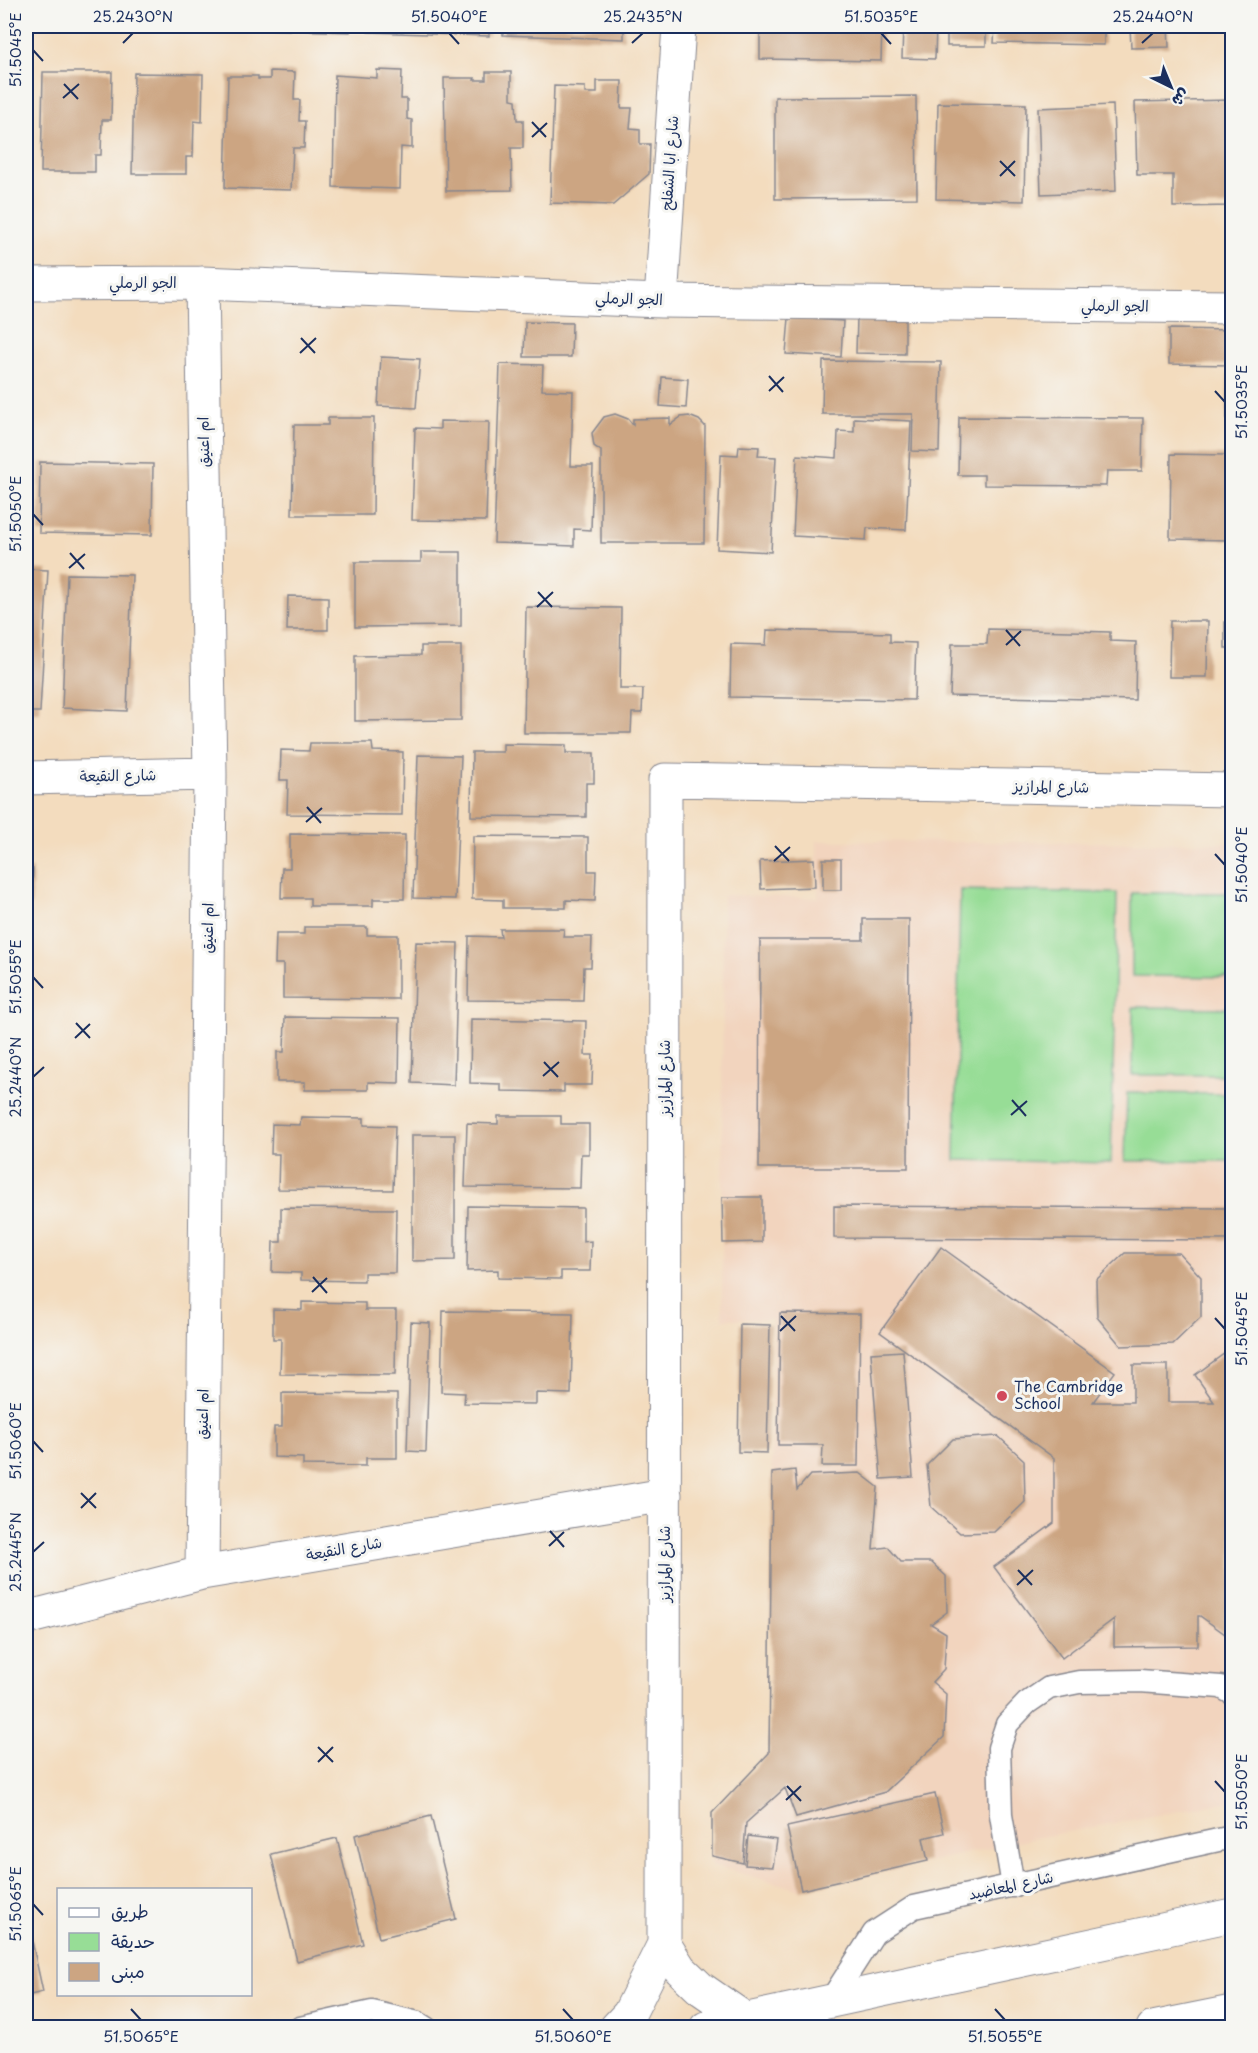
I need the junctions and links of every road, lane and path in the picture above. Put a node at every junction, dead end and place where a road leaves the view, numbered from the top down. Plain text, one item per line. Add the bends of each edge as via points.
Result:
1 (679, 26) edge
2 (202, 283) junction
3 (26, 284) edge
4 (661, 301) junction
5 (1233, 307) edge
6 (210, 774) junction
7 (26, 778) edge
8 (1233, 790) edge
9 (665, 1495) junction
10 (202, 1573) junction
11 (26, 1618) edge
12 (1233, 1693) edge
13 (1233, 1838) edge
14 (1013, 1886) junction
15 (1233, 1915) edge
16 (664, 1944) junction
17 (831, 2000) junction
18 (1233, 2012) edge
19 (745, 2019) junction
20 (300, 2028) edge
21 (426, 2028) edge
22 (616, 2028) edge
23 (706, 2028) edge
24 (1153, 2028) edge

1 - 4 street, شارع ابا الشفلح
2 - 3 street, الجو الرملي
2 - 4 street, الجو الرملي
2 - 6 street, ام اعنيق
4 - 5 street, الجو الرملي
6 - 7 street, شارع النقيعة
6 - 10 street, ام اعنيق
8 - 9 street, شارع المرازيز via 665,780
9 - 10 street, شارع النقيعة
9 - 16 street, شارع المرازيز
10 - 11 street, شارع النقيعة
12 - 14 lane via 1221,1687 1140,1681 1079,1682 1049,1688 1027,1703 1007,1724 999,1748 1001,1815
13 - 14 lane, شارع المعاضيد
14 - 17 lane, شارع المعاضيد via 914,1907 874,1933
15 - 17 street
16 - 19 street via 680,1969 700,1988
16 - 22 street, شارع المرازيز via 629,2014
17 - 19 street
18 - 24 street
19 - 23 street
20 - 21 lane via 372,2012

